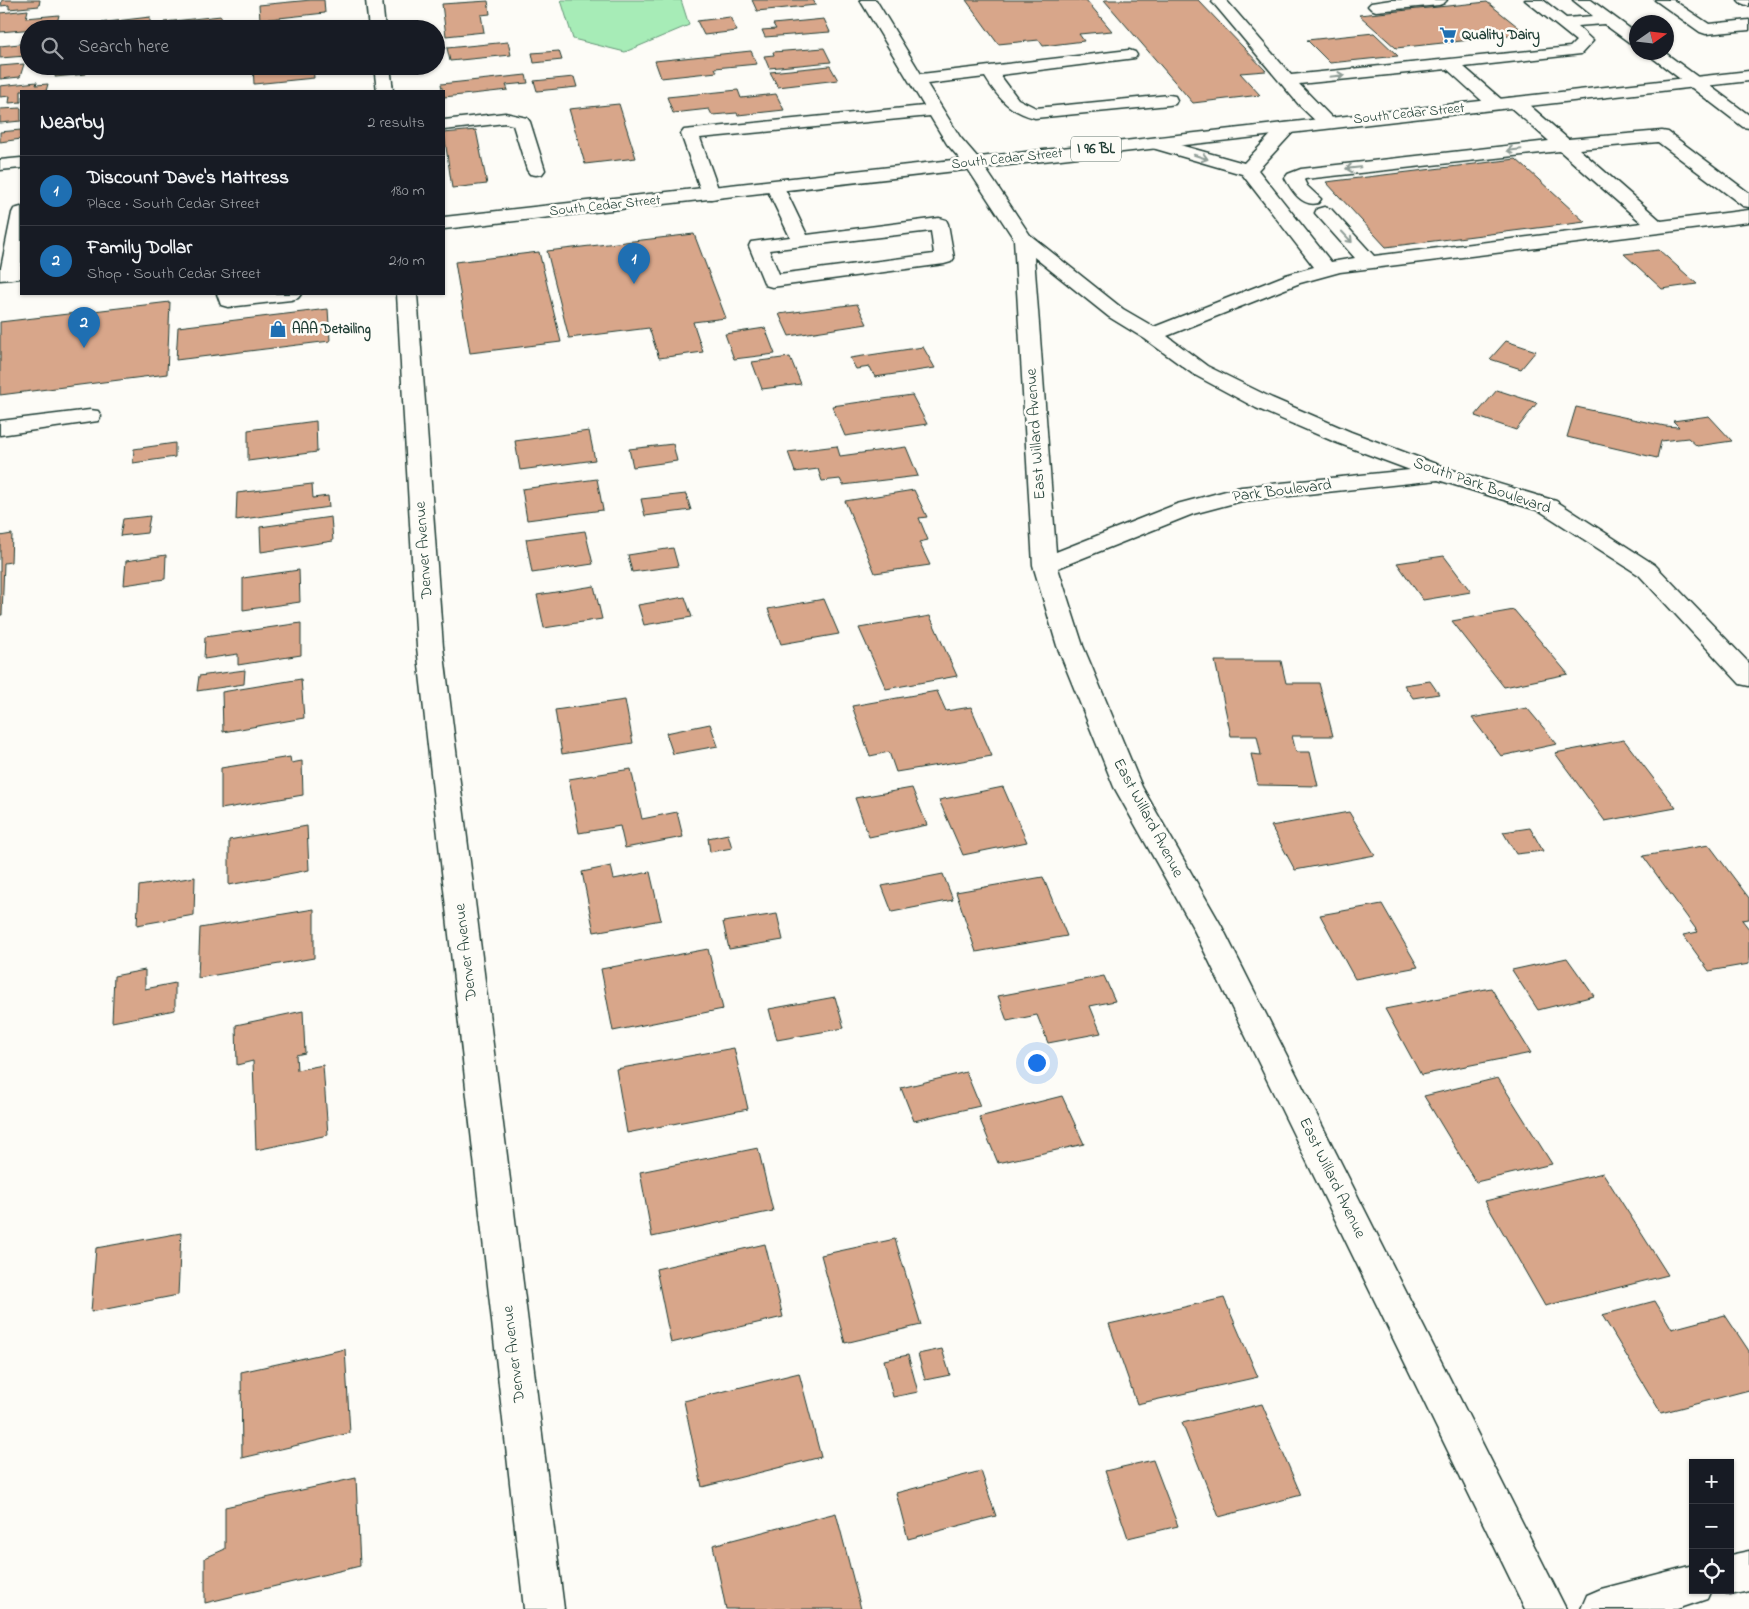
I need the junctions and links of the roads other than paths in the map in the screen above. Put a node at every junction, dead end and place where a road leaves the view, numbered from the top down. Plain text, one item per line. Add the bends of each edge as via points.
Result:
1 (374, 0) edge
2 (868, 0) edge
3 (1439, 0) edge
4 (1533, 0) edge
5 (1581, 0) edge
6 (1663, 0) edge
7 (1220, 2) dead end
8 (1376, 6) dead end
9 (1607, 18) junction
10 (377, 20) edge
11 (1563, 23) junction
12 (1749, 25) edge
13 (1629, 35) edge
14 (1128, 55) dead end
15 (1664, 60) edge
16 (1451, 64) junction
17 (989, 71) junction
18 (383, 75) edge
19 (1749, 76) edge
20 (916, 80) junction
21 (1288, 80) junction
22 (1693, 82) junction
23 (386, 90) edge
24 (1169, 100) dead end
25 (1515, 102) junction
26 (1496, 104) junction
27 (935, 110) junction
28 (1328, 123) junction
29 (1749, 123) edge
30 (445, 125) edge
31 (1287, 128) junction
32 (1155, 142) junction
33 (1563, 144) junction
34 (20, 163) edge
35 (973, 163) junction
36 (0, 165) edge
37 (536, 170) dead end
38 (1248, 170) junction
39 (775, 187) junction
40 (711, 194) junction
41 (1749, 202) edge
42 (1749, 216) edge
43 (20, 219) edge
44 (445, 223) edge
45 (1658, 227) junction
46 (1023, 239) junction
47 (801, 241) junction
48 (1369, 262) junction
49 (1326, 270) junction
50 (11, 273) edge
51 (227, 295) edge
52 (282, 295) edge
53 (407, 295) edge
54 (1152, 335) junction
55 (90, 416) dead end
56 (0, 428) edge
57 (1441, 474) junction
58 (1045, 565) junction
59 (1749, 678) edge
60 (1749, 1570) edge
61 (1734, 1574) edge
62 (1689, 1586) edge
63 (544, 1609) edge
64 (1546, 1609) edge
65 (1601, 1609) edge

1 - 10 street
2 - 20 street, East Willard Avenue
3 - 8 street
4 - 11 street
5 - 9 street
6 - 12 street via 1706,29
7 - 21 street
9 - 11 street
9 - 13 street
11 - 16 street via 1585,42 1575,51
14 - 17 street
15 - 22 street
21 -> 16 street
16 - 26 street
17 - 20 street
17 - 24 street via 1010,102 1019,109 1035,113
18 - 23 street
19 - 22 street, South Cedar Street / I 96 BL
20 - 27 street, East Willard Avenue
21 - 28 street
22 - 25 street, South Cedar Street / I 96 BL
22 - 29 street
25 - 26 street, South Cedar Street / I 96 BL
25 - 33 street
26 - 28 street, South Cedar Street / I 96 BL
27 - 35 street, East Willard Avenue via 953,140
27 - 40 street via 690,134
28 - 31 street, South Cedar Street / I 96 BL
30 - 37 street via 505,118 520,122
31 - 32 street, South Cedar Street / I 96 BL
31 - 38 street
32 - 35 street, South Cedar Street / I 96 BL
32 -> 38 street
33 - 41 street via 1662,136
33 - 45 street
33 -> 48 street via 1302,174 1294,178 1300,189
34 - 36 street
35 - 39 street, South Cedar Street / I 96 BL
35 - 46 street, East Willard Avenue
38 - 49 street
39 - 40 street, South Cedar Street / I 96 BL
39 - 47 street
40 - 44 street, South Cedar Street / I 96 BL
42 - 45 street
43 - 50 street
45 - 48 street
46 - 54 street via 1116,313
46 - 58 street, East Willard Avenue
47 - 47 street via 758,246 772,281 944,258 939,224
48 - 49 street
49 - 54 street via 1294,279
51 - 52 street via 228,301
53 - 63 street, Denver Avenue via 430,647
54 - 57 street, South Park Boulevard via 1200,370 1264,402 1343,437
55 - 56 street
57 - 58 street, Park Boulevard via 1241,494 1185,509
57 - 59 street, South Park Boulevard via 1548,506 1647,570
58 - 64 street, East Willard Avenue via 1070,646 1128,787 1206,924
60 - 61 street
62 - 65 street

